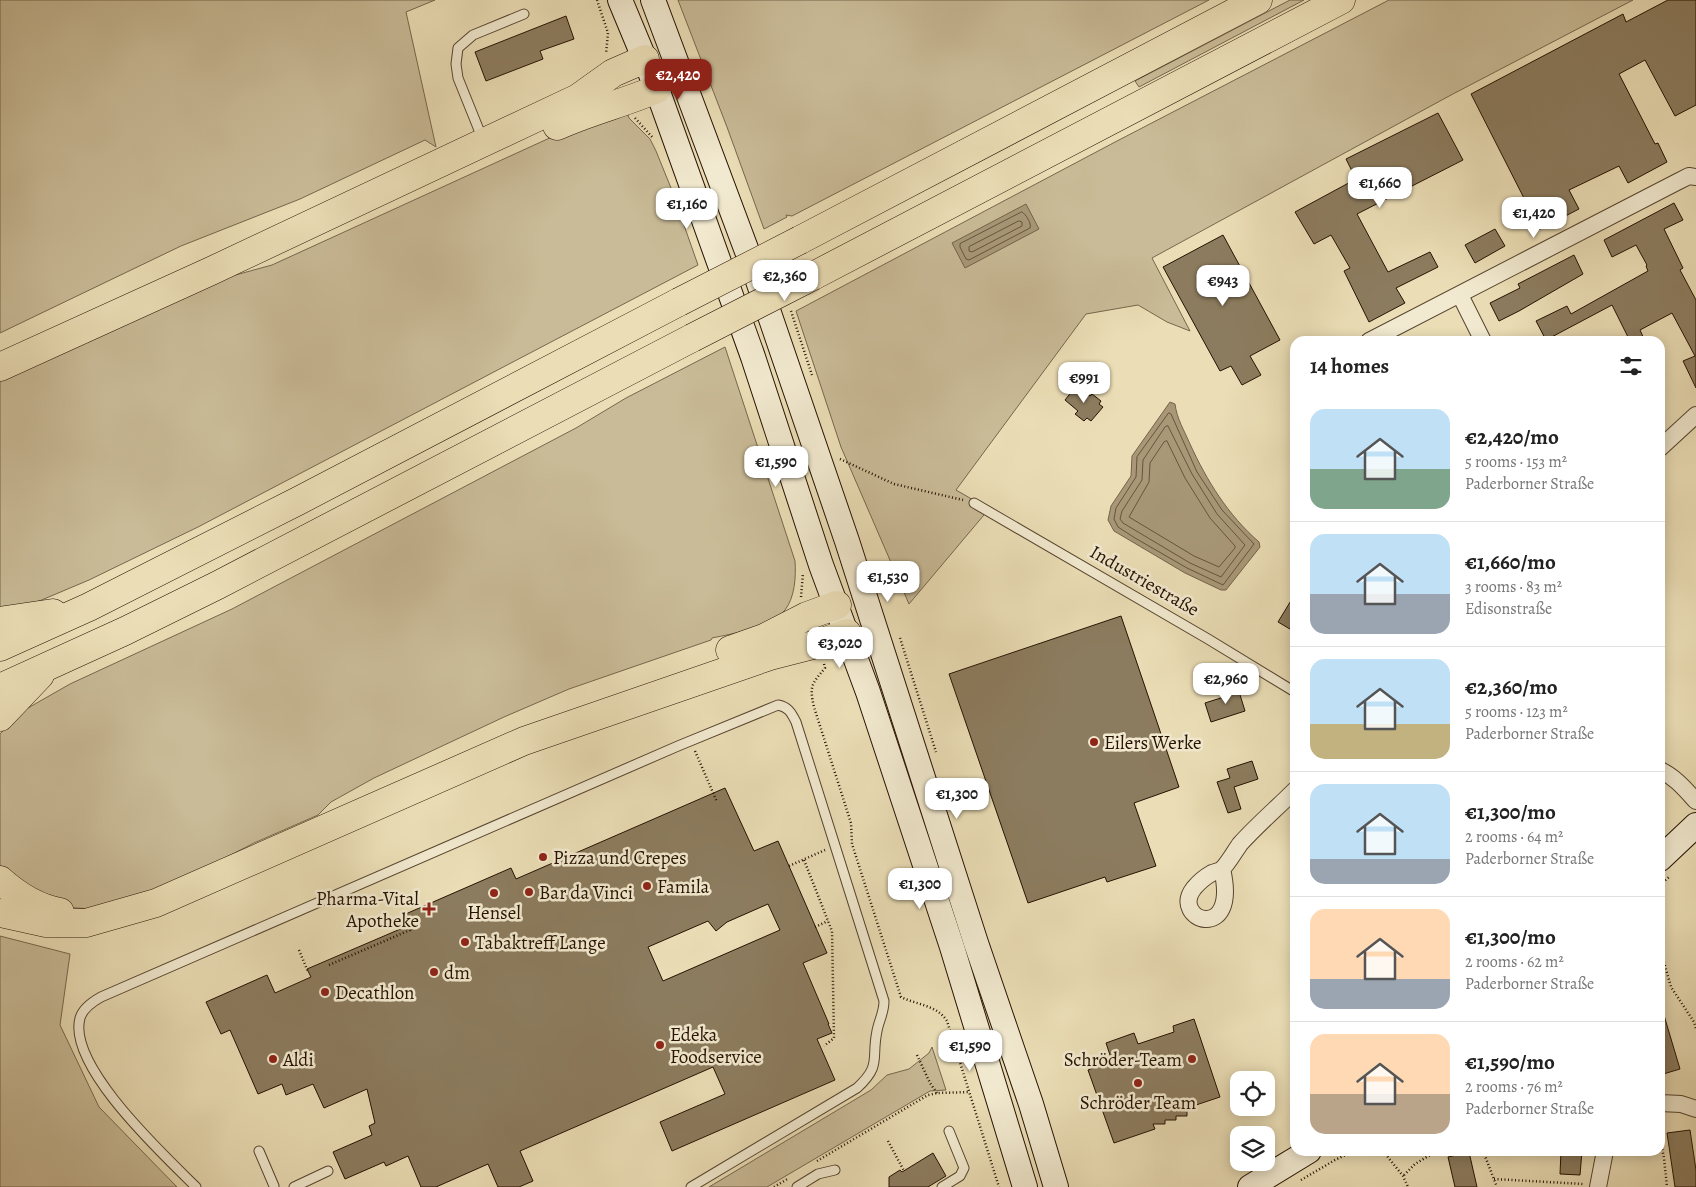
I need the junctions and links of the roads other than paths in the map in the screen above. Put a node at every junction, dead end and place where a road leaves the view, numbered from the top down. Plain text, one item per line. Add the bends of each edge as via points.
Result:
1 (620, 0) edge
2 (653, 0) edge
3 (1258, 0) edge
4 (1341, 0) edge
5 (524, 14) dead end
6 (672, 50) junction
7 (645, 59) junction
8 (682, 78) junction
9 (657, 89) junction
10 (484, 143) junction
11 (1696, 177) edge
12 (211, 271) junction
13 (1460, 295) junction
14 (1379, 336) edge
15 (1480, 336) edge
16 (0, 367) edge
17 (1696, 415) edge
18 (1665, 443) edge
19 (974, 503) road end
20 (864, 594) junction
21 (837, 605) junction
22 (89, 607) junction
23 (0, 621) edge
24 (875, 624) junction
25 (847, 634) junction
26 (0, 647) edge
27 (47, 667) junction
28 (0, 688) edge
29 (1290, 689) edge
30 (0, 718) edge
31 (1665, 772) edge
32 (1290, 795) edge
33 (1696, 801) edge
34 (1696, 826) edge
35 (307, 837) junction
36 (1665, 854) edge
37 (1222, 869) dead end
38 (0, 880) edge
39 (0, 913) edge
40 (111, 916) junction
41 (1665, 1103) edge
42 (1695, 1107) edge
43 (950, 1131) dead end
44 (259, 1151) dead end
45 (1301, 1156) edge
46 (1603, 1156) edge
47 (835, 1170) dead end
48 (328, 1171) dead end
49 (1255, 1186) edge
50 (1598, 1186) edge
51 (196, 1187) edge
52 (273, 1187) edge
53 (294, 1187) edge
54 (691, 1187) edge
55 (797, 1187) edge
56 (942, 1187) edge
57 (1025, 1187) edge
58 (1056, 1187) edge

1 - 7 main road
2 - 6 main road
3 - 22 highway, bridge via 298,502
4 - 27 highway, bridge via 218,585
5 - 10 lane via 473,35 458,48 458,78
6 - 7 main road
6 - 8 main road
7 - 9 main road
7 - 10 highway via 613,73 578,98
8 - 9 main road
8 - 20 main road via 757,278
9 - 12 highway via 582,115 268,258
9 - 21 main road
10 - 12 highway
11 - 13 street via 1689,176
12 - 16 highway
13 - 14 street
13 - 15 street
17 - 18 street
19 - 29 lane, Industriestraße
20 - 21 main road
20 - 24 main road
21 - 25 main road
21 - 35 highway via 764,638 514,730 447,760
22 - 23 highway
22 - 26 highway
24 - 25 main road
24 - 58 main road
25 - 35 highway via 770,656 524,741
25 - 57 main road via 952,947
27 - 28 highway
27 - 30 highway
31 - 33 street
32 - 37 street via 1242,843
34 - 36 main road
35 - 40 highway via 156,903
38 - 40 highway via 24,899 47,910
39 - 40 highway via 46,923 86,923
41 - 42 street
43 - 56 lane via 964,1168 960,1176
44 - 52 lane
45 - 49 main road
46 - 50 street
47 - 55 lane via 818,1174
48 - 53 lane
51 - 54 lane via 116,1104 98,1078 82,1044 79,1026 80,1017 90,1003 691,740 770,707 785,706 796,722 884,1001 877,1028 875,1062 865,1081 857,1088

